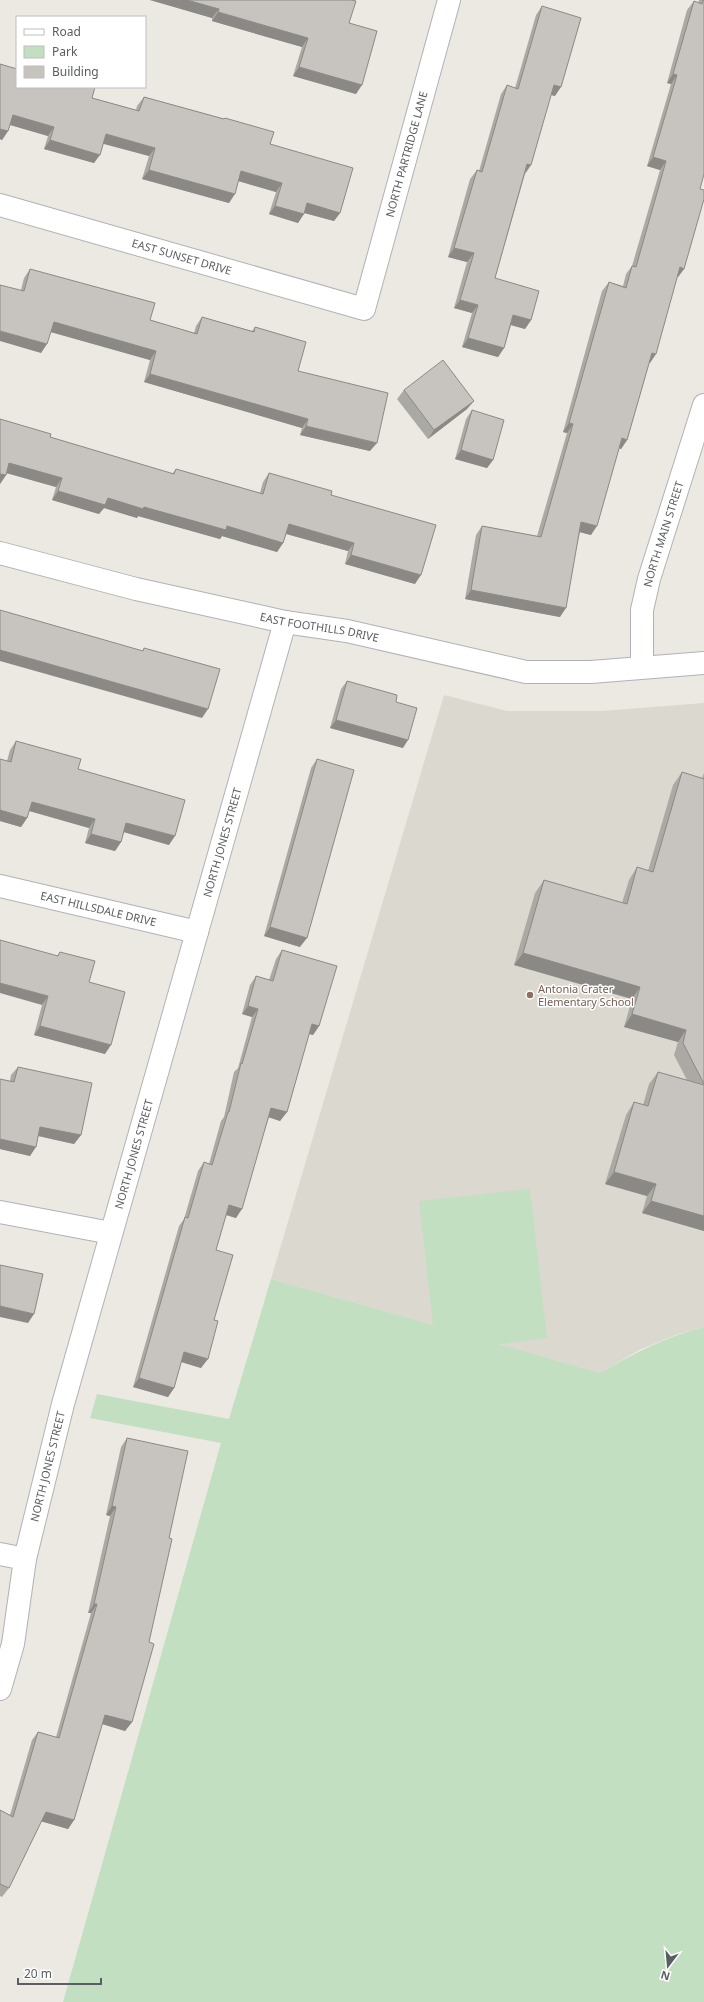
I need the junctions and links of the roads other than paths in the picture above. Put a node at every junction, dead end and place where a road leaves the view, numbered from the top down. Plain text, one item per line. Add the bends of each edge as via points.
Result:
1 (449, 0) edge
2 (0, 205) edge
3 (364, 309) joint
4 (704, 405) edge
5 (0, 553) edge
6 (285, 622) junction
7 (704, 663) edge
8 (642, 667) junction
9 (0, 886) edge
10 (197, 932) junction
11 (0, 1212) edge
12 (111, 1233) junction
13 (0, 1554) edge
14 (25, 1559) junction
15 (0, 1689) edge

1 - 3 street, NORTH PARTRIDGE LANE
2 - 3 street, EAST SUNSET DRIVE
4 - 8 street, NORTH MAIN STREET via 649,579 642,610
5 - 6 street, EAST FOOTHILLS DRIVE via 136,589
6 - 8 street, EAST FOOTHILLS DRIVE via 347,631 526,672 591,672
6 - 10 street, NORTH JONES STREET
7 - 8 street, EAST FOOTHILLS DRIVE
9 - 10 street, EAST HILLSDALE DRIVE
10 - 12 street, NORTH JONES STREET
11 - 12 street
12 - 14 street, NORTH JONES STREET via 63,1404
13 - 14 street
14 - 15 street, NORTH JONES STREET via 13,1644

